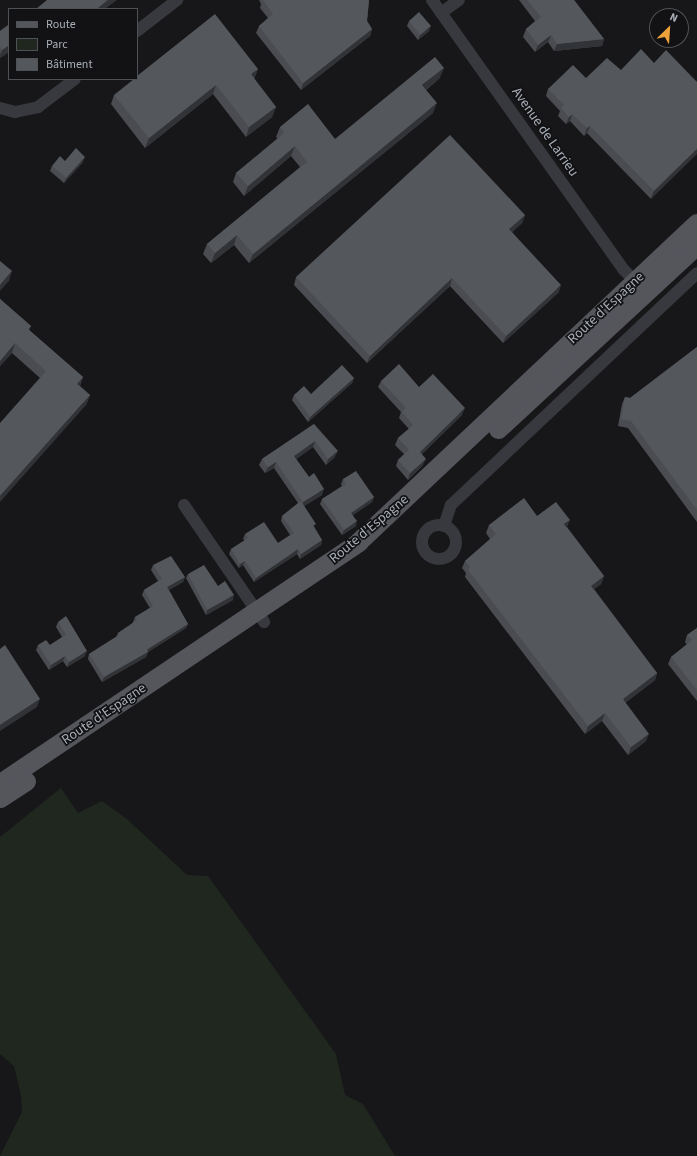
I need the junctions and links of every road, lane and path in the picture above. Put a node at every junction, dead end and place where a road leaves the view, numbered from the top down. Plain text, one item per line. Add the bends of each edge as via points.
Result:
1 (177, 0) edge
2 (432, 0) edge
3 (459, 0) edge
4 (441, 13) junction
5 (138, 30) edge
6 (74, 80) edge
7 (0, 108) edge
8 (697, 223) edge
9 (697, 246) edge
10 (697, 273) edge
11 (635, 281) junction
12 (184, 505) dead end
13 (390, 522) junction
14 (444, 526) dead end
15 (261, 617) junction
16 (0, 782) edge
17 (0, 798) edge

1 - 5 street
2 - 4 street, Avenue de Larrieu
3 - 4 street
4 - 11 street, Avenue de Larrieu via 623,269
6 - 7 street via 38,107 15,112
8 - 11 main road, Route d'Espagne
9 - 13 main road, Route d'Espagne
10 - 14 street via 631,338 451,505
11 - 13 main road, Route d'Espagne
12 - 15 street
13 - 15 main road, Route d'Espagne via 340,570
15 - 16 main road, Route d'Espagne
15 - 17 main road, Route d'Espagne

